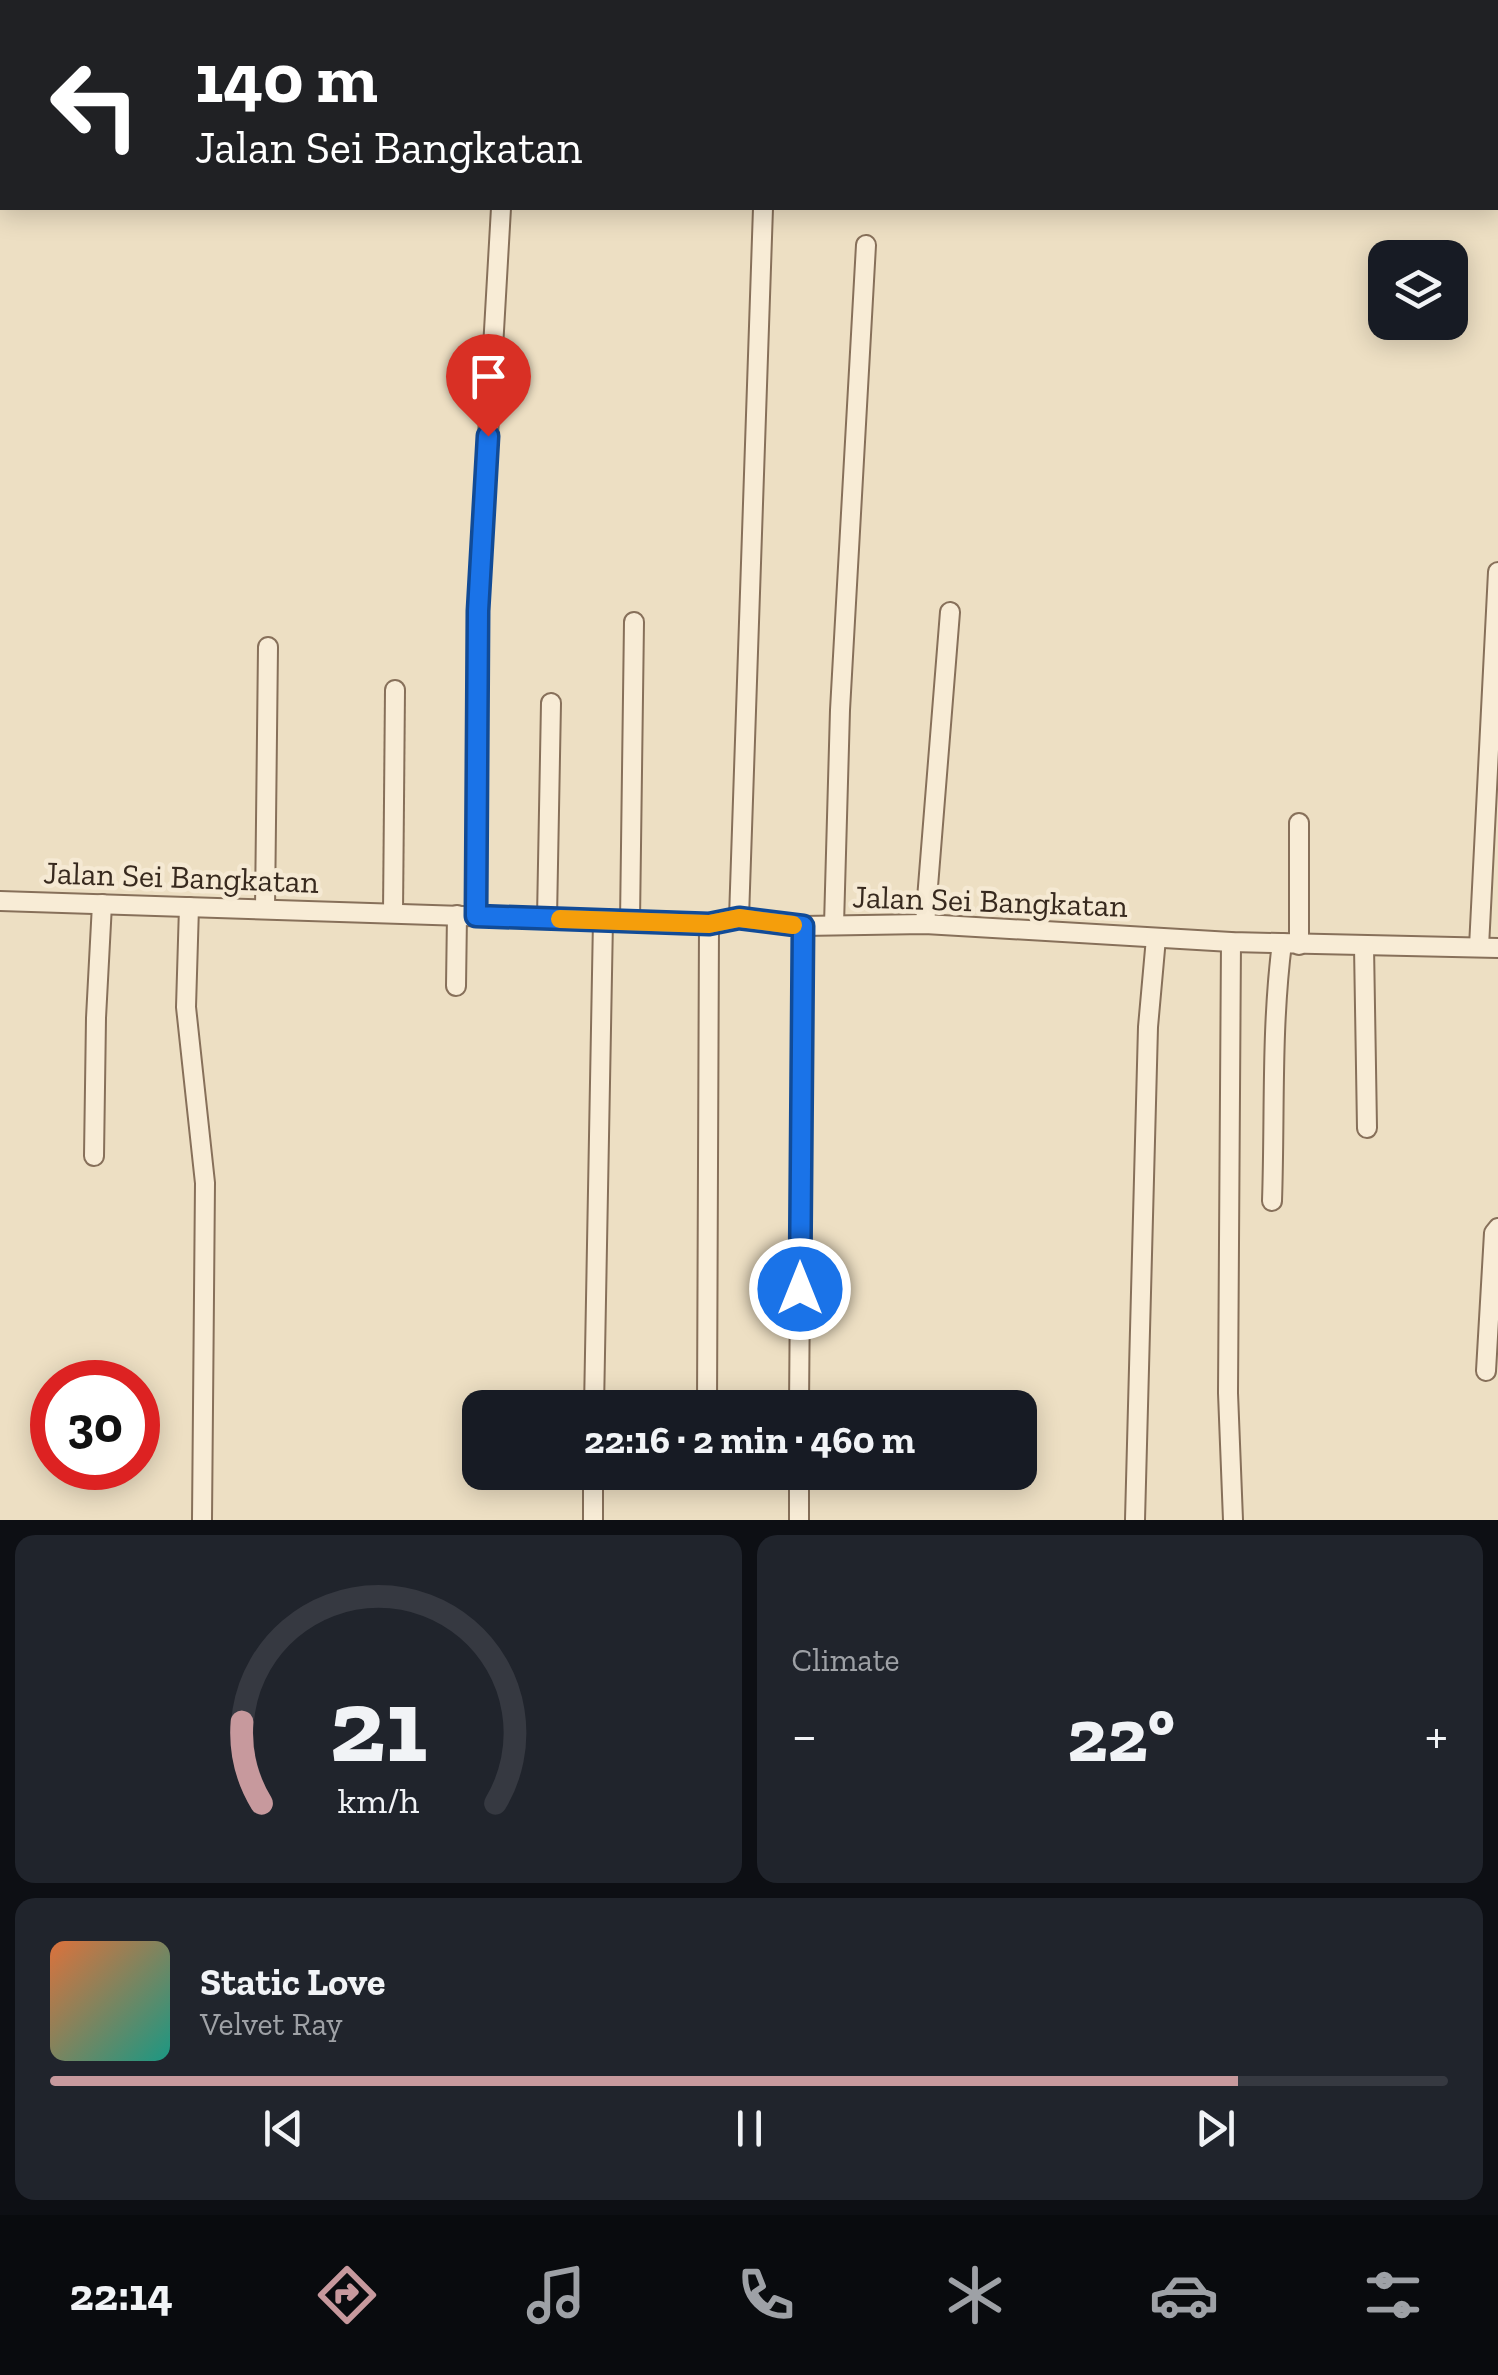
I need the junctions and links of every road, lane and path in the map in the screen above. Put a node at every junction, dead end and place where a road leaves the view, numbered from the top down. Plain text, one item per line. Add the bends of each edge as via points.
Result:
1 (501, 210) edge
2 (763, 210) edge
3 (866, 245) dead end
4 (1498, 572) edge
5 (950, 612) dead end
6 (634, 622) dead end
7 (268, 648) dead end
8 (395, 690) dead end
9 (552, 703) dead end
10 (1299, 823) dead end
11 (0, 901) edge
12 (102, 904) junction
13 (189, 907) junction
14 (266, 909) junction
15 (393, 913) junction
16 (466, 916) junction
17 (546, 918) junction
18 (739, 918) junction
19 (603, 920) junction
20 (630, 921) junction
21 (709, 924) junction
22 (925, 924) junction
23 (834, 925) junction
24 (803, 926) junction
25 (1156, 938) junction
26 (1231, 942) junction
27 (1291, 944) junction
28 (1364, 946) junction
29 (1478, 948) junction
30 (1498, 948) edge
31 (456, 986) dead end
32 (1367, 1128) dead end
33 (94, 1156) dead end
34 (1272, 1202) dead end
35 (1498, 1228) edge
36 (1486, 1372) dead end
37 (594, 1390) edge
38 (707, 1390) edge
39 (799, 1390) edge
40 (593, 1490) edge
41 (799, 1490) edge
42 (202, 1520) edge
43 (593, 1520) edge
44 (799, 1520) edge
45 (1135, 1520) edge
46 (1233, 1520) edge

1 - 16 street
2 - 18 street
3 - 23 street
4 - 29 street
5 - 22 street
6 - 20 street
7 - 14 street
8 - 15 street
9 - 17 street
10 - 27 street
11 - 12 street, Jalan Sei Bangkatan
12 - 13 street, Jalan Sei Bangkatan
12 - 33 street
13 - 14 street, Jalan Sei Bangkatan
13 - 42 street via 186,1008 205,1183
14 - 15 street, Jalan Sei Bangkatan
15 - 16 street, Jalan Sei Bangkatan
16 - 17 street, Jalan Sei Bangkatan
16 - 31 street
17 - 19 street, Jalan Sei Bangkatan
18 - 21 street, Jalan Sei Bangkatan
18 - 24 street, Jalan Sei Bangkatan
19 - 20 street, Jalan Sei Bangkatan
19 - 37 street
20 - 21 street, Jalan Sei Bangkatan
21 - 38 street
22 - 23 street, Jalan Sei Bangkatan
22 - 25 street, Jalan Sei Bangkatan
23 - 24 street, Jalan Sei Bangkatan
24 - 39 street
25 - 26 street, Jalan Sei Bangkatan
25 - 45 street
26 - 27 street, Jalan Sei Bangkatan
26 - 46 street
27 - 28 street, Jalan Sei Bangkatan
27 - 34 street via 1274,1002
28 - 29 street, Jalan Sei Bangkatan
28 - 32 street
29 - 30 street, Jalan Sei Bangkatan
35 - 36 street
40 - 43 street
41 - 44 street

